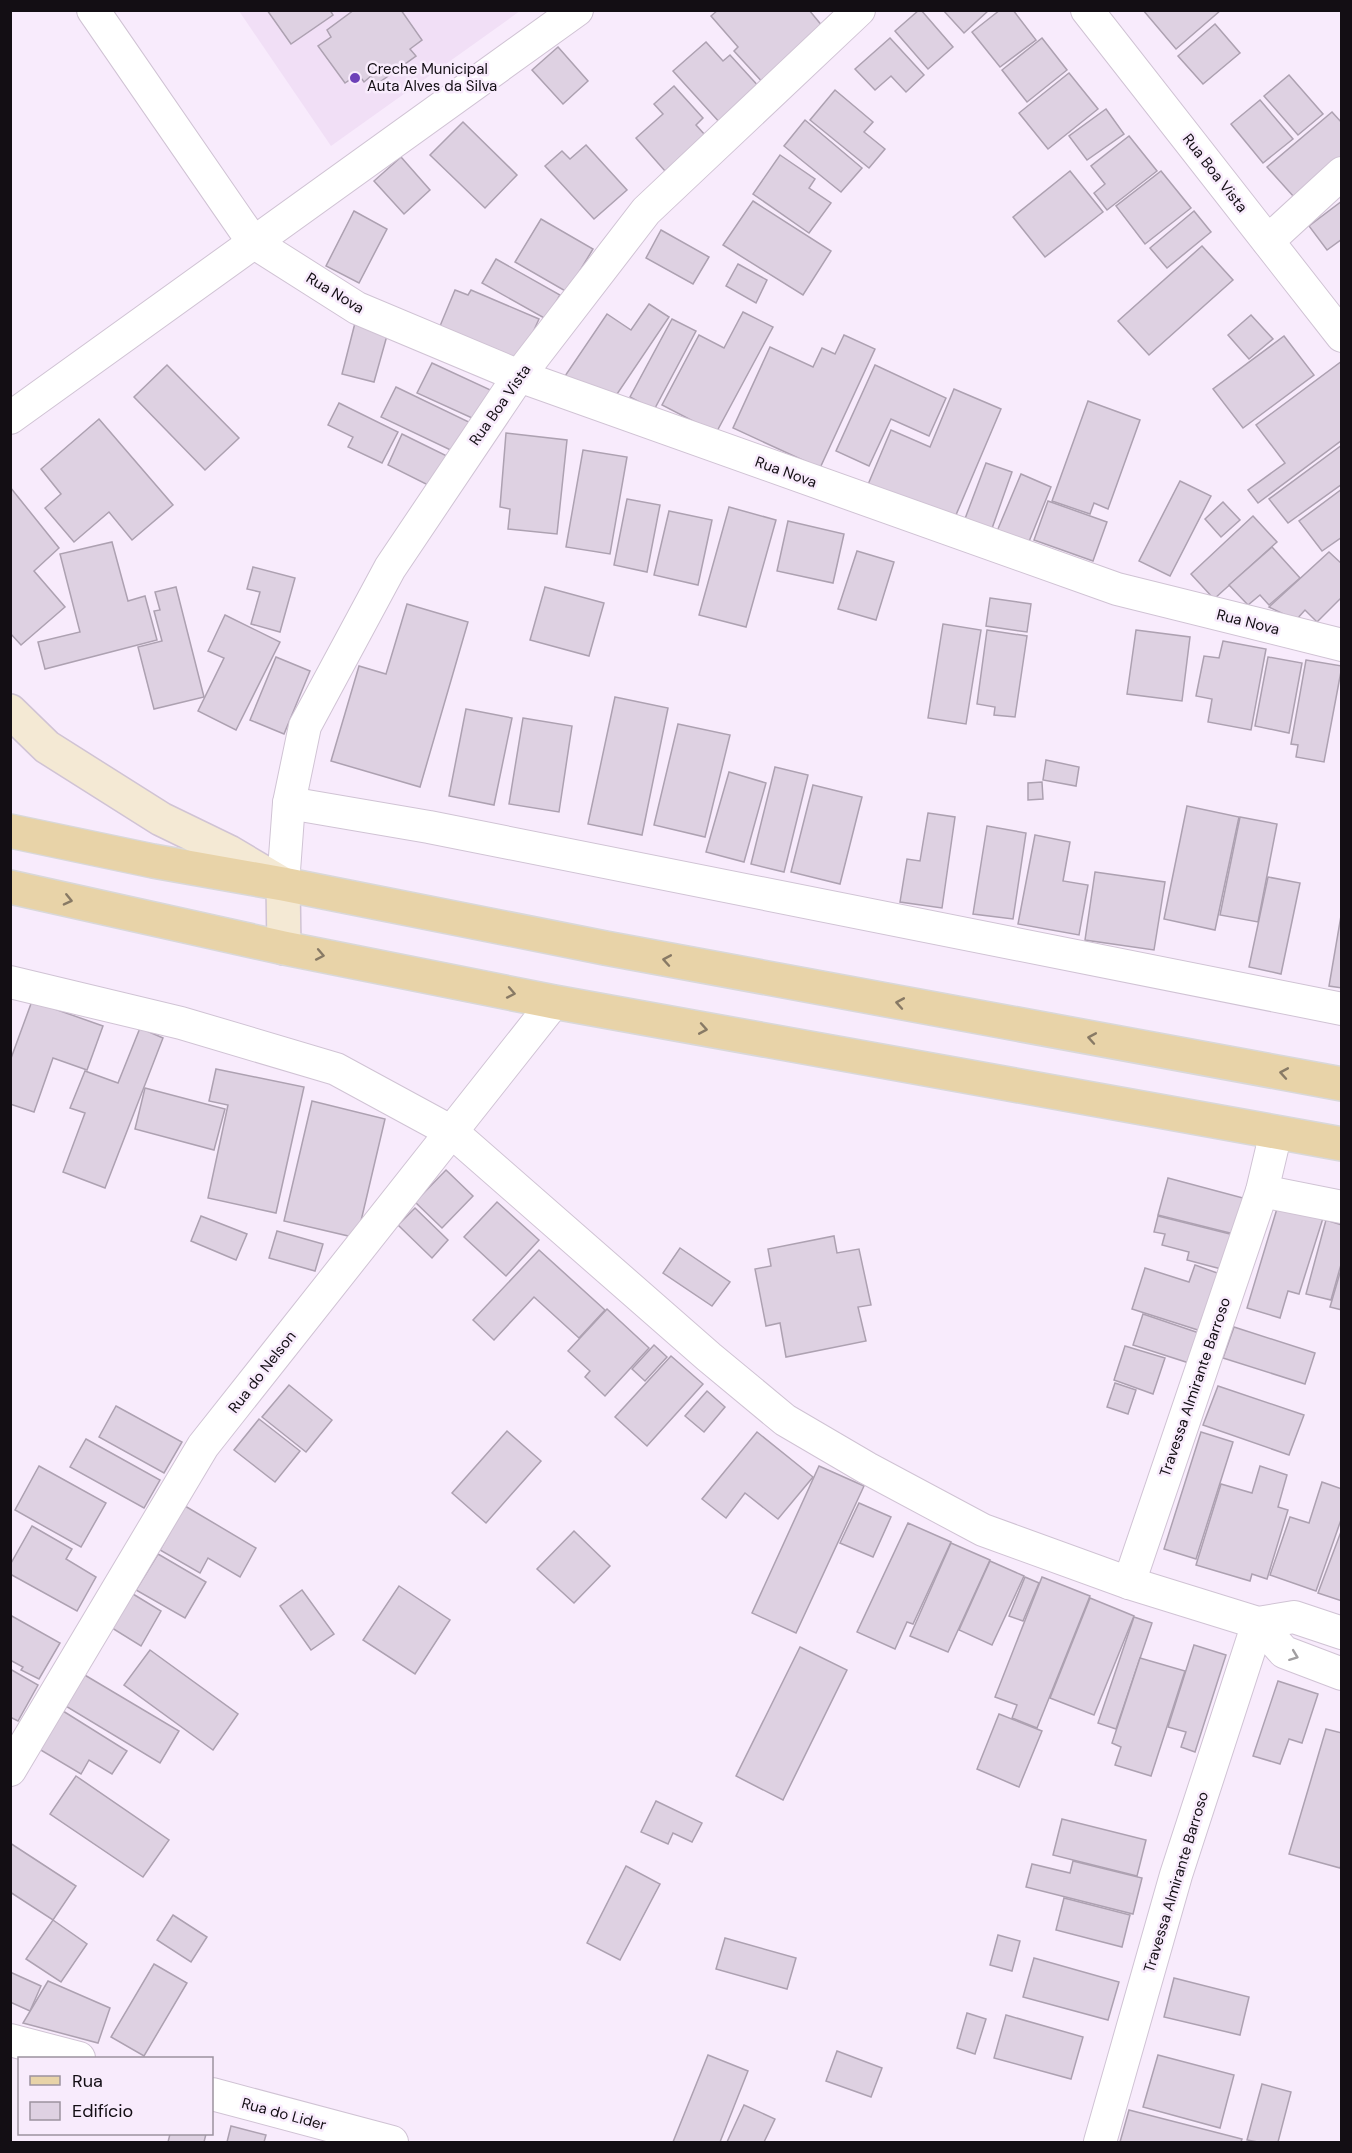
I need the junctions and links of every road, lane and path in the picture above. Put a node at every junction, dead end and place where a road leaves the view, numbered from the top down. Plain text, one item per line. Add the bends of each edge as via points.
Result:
1 (93, 10) edge
2 (577, 10) edge
3 (859, 10) edge
4 (1087, 10) edge
5 (1341, 173) edge
6 (1268, 241) junction
7 (253, 242) junction
8 (1341, 336) edge
9 (519, 376) junction
10 (10, 418) edge
11 (1341, 645) edge
12 (10, 711) edge
13 (289, 803) junction
14 (10, 831) edge
15 (283, 884) junction
16 (10, 887) edge
17 (284, 948) junction
18 (10, 982) edge
19 (554, 1002) junction
20 (1341, 1009) edge
21 (1341, 1084) edge
22 (452, 1132) junction
23 (1276, 1132) junction
24 (1341, 1144) edge
25 (1262, 1191) junction
26 (1341, 1206) edge
27 (1129, 1583) junction
28 (1258, 1623) junction
29 (1341, 1633) edge
30 (1341, 1674) edge
31 (10, 1770) edge
32 (10, 2040) edge
33 (75, 2057) edge
34 (213, 2094) edge
35 (392, 2142) edge
36 (1100, 2142) edge

1 - 7 street
2 - 7 street
3 - 9 street, Rua Boa Vista via 646,212
4 - 6 street, Rua Boa Vista
5 - 6 street
6 - 8 street, Rua Boa Vista
7 - 9 street, Rua Nova via 357,308
7 - 10 street
9 - 11 street, Rua Nova via 1117,589
9 - 13 street, Rua Boa Vista via 384,579 305,726
12 - 15 main road via 47,747 162,819
13 - 15 street, Rua Boa Vista
13 - 20 street via 440,829
14 - 15 main road
15 - 17 main road
21 -> 15 main road via 605,948
16 -> 17 main road
17 -> 19 main road
18 - 22 street via 181,1023 336,1069
19 - 22 street, Rua do Nelson
19 -> 23 main road
22 - 27 street via 786,1420 983,1530
22 - 31 street, Rua do Nelson via 204,1446
23 - 24 main road
23 - 25 street, Travessa Almirante Barroso
25 - 26 street
25 - 27 street, Travessa Almirante Barroso
27 - 28 street
28 - 29 street via 1294,1617
28 -> 30 street via 1284,1652
28 - 36 street, Travessa Almirante Barroso via 1176,1875
32 - 33 street
34 - 35 street, Rua do Lider

